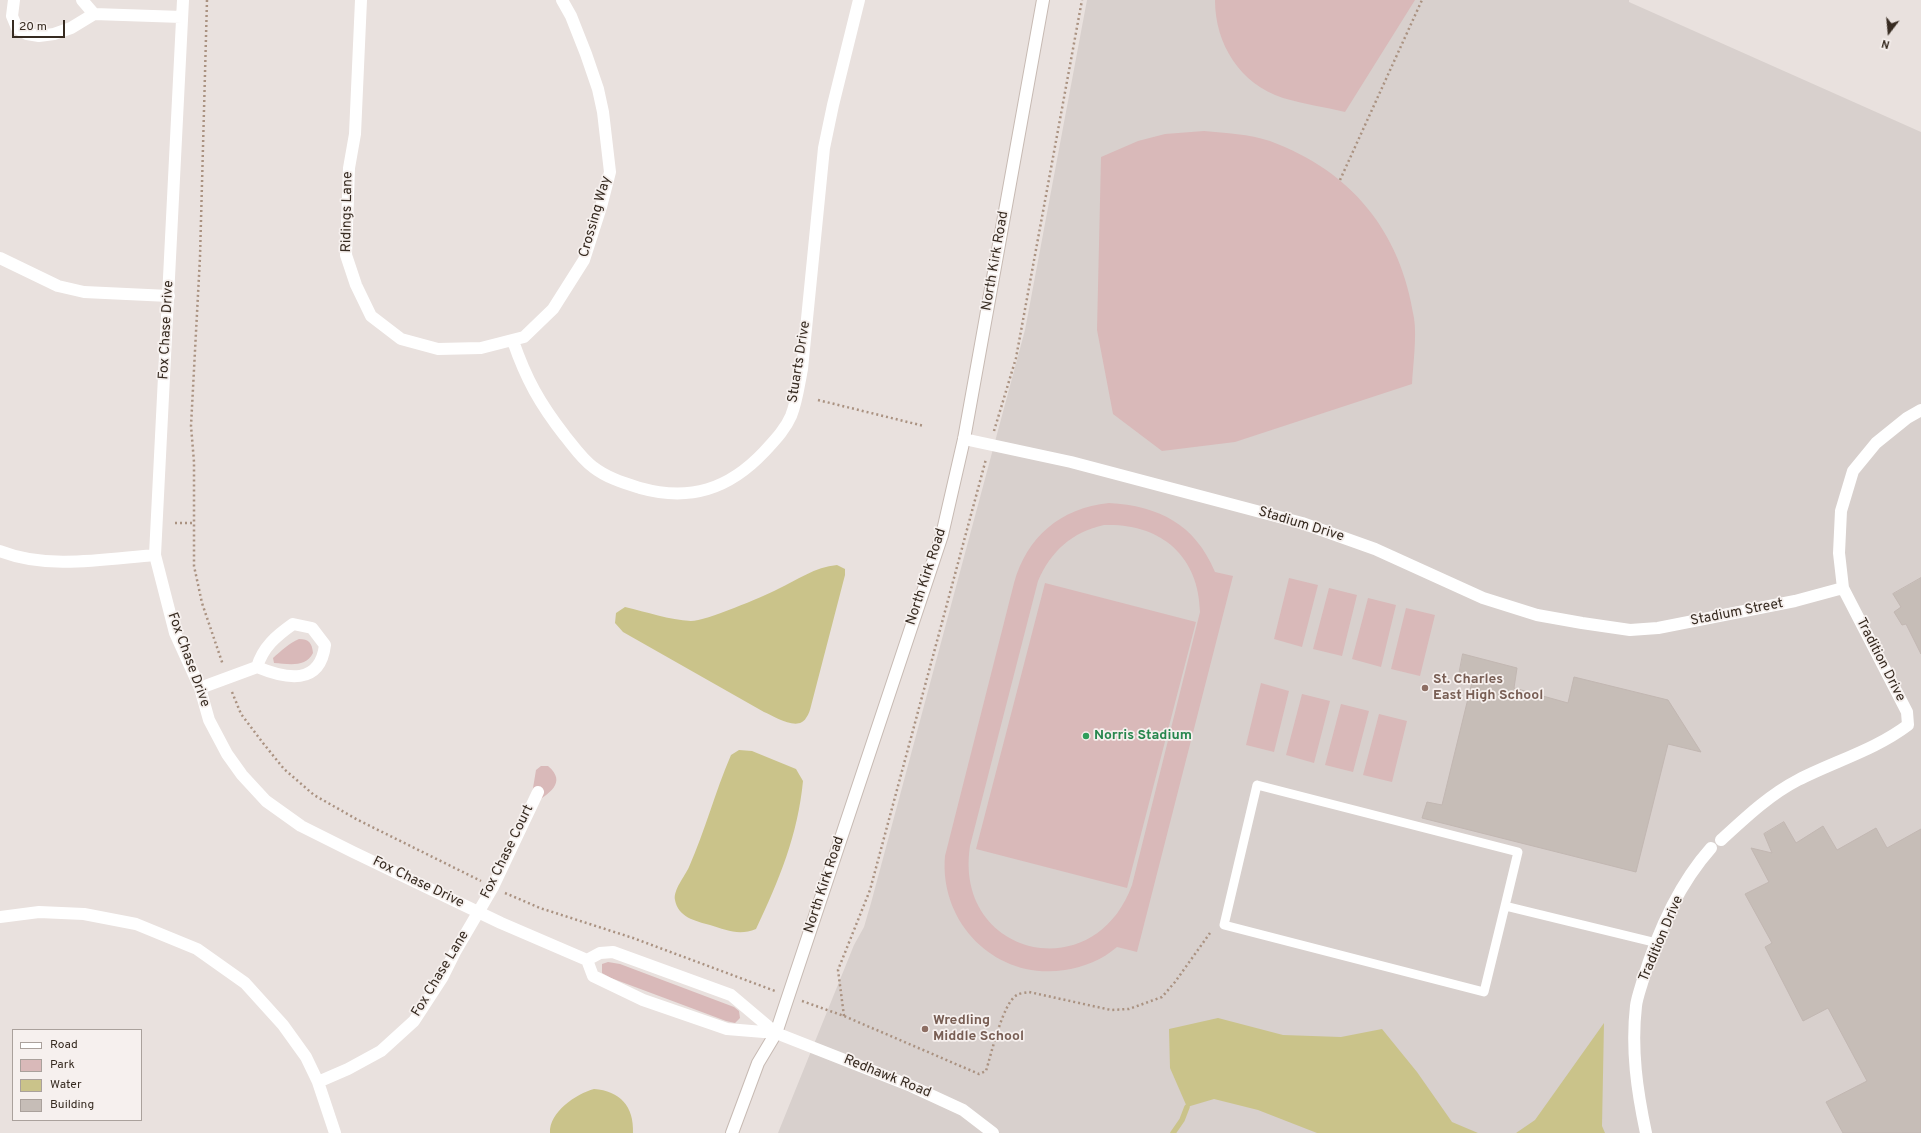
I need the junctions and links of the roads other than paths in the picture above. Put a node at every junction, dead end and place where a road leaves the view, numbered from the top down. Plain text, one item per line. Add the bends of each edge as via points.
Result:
1 (14, 0) edge
2 (82, 0) edge
3 (183, 0) edge
4 (361, 0) edge
5 (562, 0) edge
6 (859, 0) edge
7 (1043, 0) edge
8 (94, 14) junction
9 (182, 17) junction
10 (0, 258) edge
11 (169, 296) junction
12 (513, 341) junction
13 (1921, 410) edge
14 (964, 439) junction
15 (0, 551) edge
16 (155, 555) junction
17 (1843, 588) junction
18 (1630, 630) joint
19 (257, 667) junction
20 (200, 688) junction
21 (538, 792) dead end
22 (1721, 840) dead end
23 (1711, 848) dead end
24 (1505, 906) junction
25 (478, 911) junction
26 (0, 917) edge
27 (1657, 943) junction
28 (587, 960) junction
29 (776, 1033) junction
30 (318, 1082) junction
31 (335, 1133) edge
32 (732, 1133) edge
33 (993, 1133) edge
34 (1646, 1133) edge

1 - 8 street via 12,16 17,28 27,34 54,34 71,28
2 - 8 street
3 - 9 street, Fox Chase Drive
4 - 12 street, Ridings Lane via 355,134 349,168 346,255 356,285 371,316 401,339 438,349 481,348
5 - 12 street, Crossing Way via 581,41 598,89 610,172 584,260 553,309 524,337
6 - 12 street, Stuarts Drive via 824,148 798,392 787,424 751,466 713,488 686,493 649,490 608,477 581,456 543,407 523,371
7 - 14 street, North Kirk Road
8 - 9 street
9 - 11 street, Fox Chase Drive
10 - 11 street via 58,286 84,292
11 - 16 street, Fox Chase Drive
13 - 17 street, Tradition Drive via 1876,443 1853,471 1841,511 1840,553
14 - 18 street, Stadium Drive via 1071,462 1302,523 1375,549 1483,598 1537,615
14 - 29 street, North Kirk Road via 942,535
15 - 16 street via 13,556 56,562
16 - 20 street, Fox Chase Drive via 175,633
17 - 18 street, Stadium Street via 1795,601 1658,628
17 - 22 street, Tradition Drive via 1906,712 1908,725 1872,747 1798,780 1770,797
19 - 19 street via 274,674 298,676 314,671 323,659 325,645 312,628 294,624 279,634 261,653
19 - 20 street
20 - 25 street, Fox Chase Drive via 209,720 227,754 266,801 301,826
21 - 25 street, Fox Chase Court via 493,887
23 - 27 street, Tradition Drive via 1690,875
24 - 24 lane via 1518,852 1257,785 1224,925 1484,992
24 - 27 lane
25 - 28 street, Fox Chase Drive
25 - 30 street, Fox Chase Lane via 442,978 414,1021 381,1051 348,1070
26 - 30 street via 39,912 84,914 136,924 197,949 245,983 283,1025 306,1057
27 - 34 street, Tradition Drive via 1636,1005 1634,1049 1638,1096
28 - 29 street via 593,976 643,1000 727,1029
28 - 29 street via 600,953 613,952 731,995
29 - 32 street, North Kirk Road via 758,1063
29 - 33 street, Redhawk Road via 912,1086 963,1110
30 - 31 street

